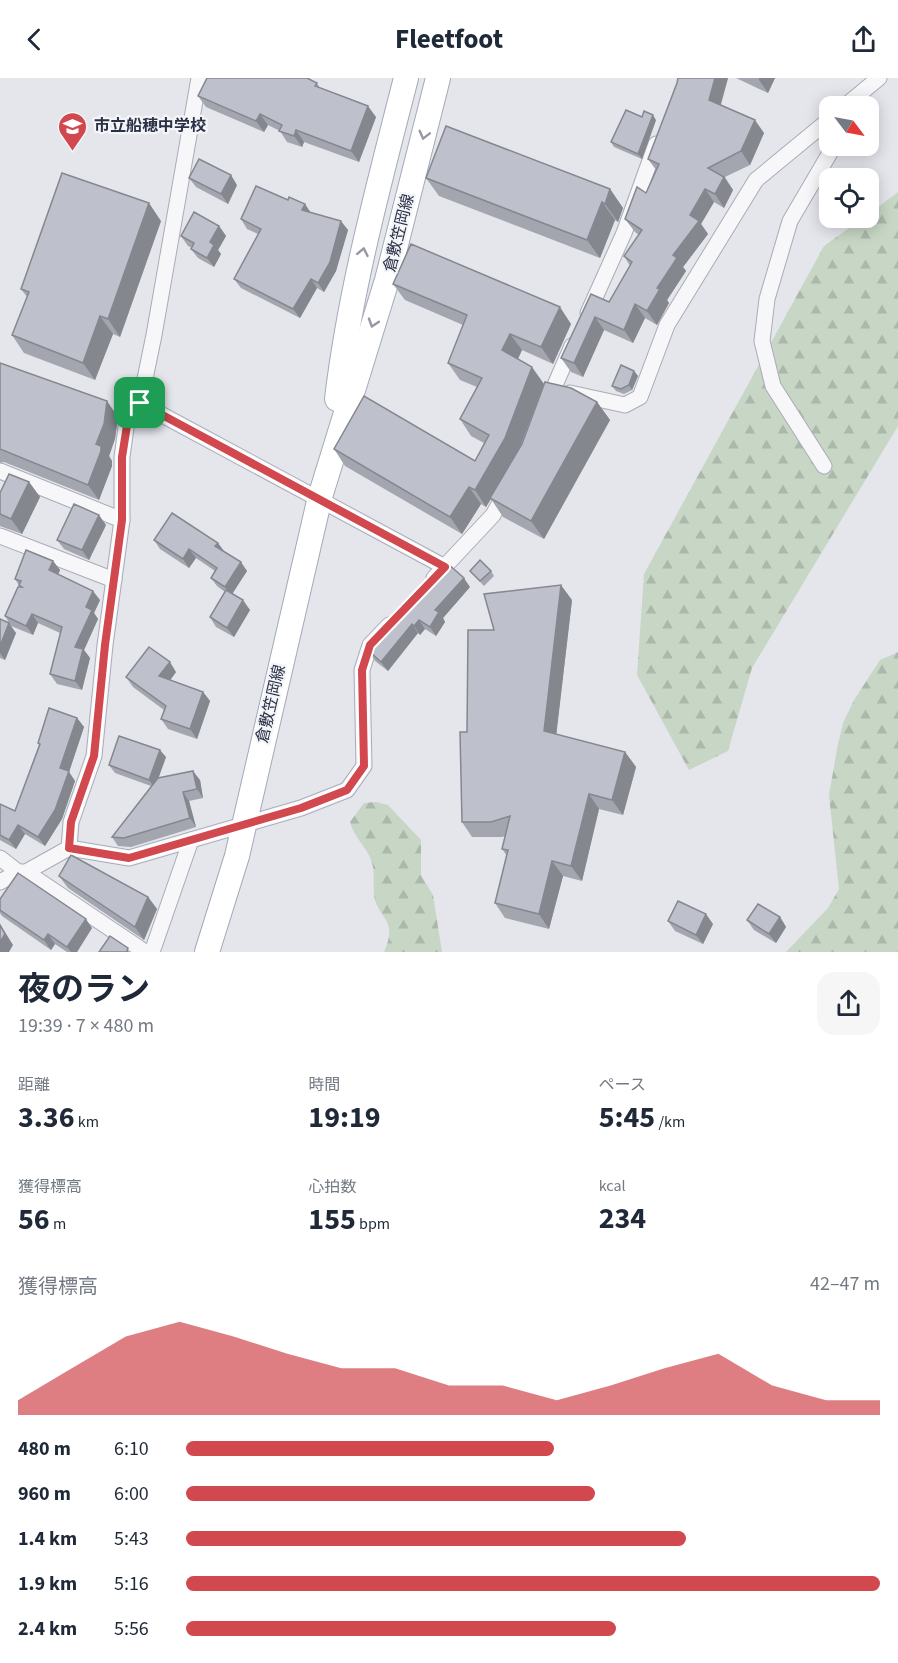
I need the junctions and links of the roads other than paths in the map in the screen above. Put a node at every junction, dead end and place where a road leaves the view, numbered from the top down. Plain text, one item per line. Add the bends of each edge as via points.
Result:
1 (199, 78) edge
2 (406, 78) edge
3 (438, 78) edge
4 (879, 78) edge
5 (859, 96) edge
6 (664, 125) edge
7 (819, 128) edge
8 (828, 156) edge
9 (552, 389) junction
10 (140, 403) junction
11 (541, 419) edge
12 (331, 455) junction
13 (824, 466) dead end
14 (0, 471) edge
15 (515, 478) edge
16 (320, 497) junction
17 (122, 520) junction
18 (0, 536) edge
19 (445, 567) junction
20 (114, 580) junction
21 (422, 590) edge
22 (400, 614) edge
23 (243, 823) junction
24 (190, 840) junction
25 (69, 848) junction
26 (0, 858) edge
27 (22, 872) junction
28 (0, 882) edge
29 (145, 952) edge
30 (152, 952) edge
31 (207, 952) edge

1 - 10 street
12 -> 2 main road, 倉敷笠岡線 via 342,356 368,227
3 -> 12 main road, 倉敷笠岡線 via 387,280
4 - 5 street
6 - 9 street via 624,233
7 - 9 street via 756,180 667,325 640,397 625,405
8 - 13 street via 790,221 767,299 762,341 773,386
9 - 11 street
10 - 16 street
10 - 17 street via 129,413 122,457
12 - 16 main road, 倉敷笠岡線
14 - 17 street
15 - 19 street via 493,515
16 - 19 street
16 - 23 main road, 倉敷笠岡線
17 - 20 street
18 - 20 street
19 - 21 street
20 - 25 street via 94,756 71,822
22 - 23 street via 370,645 362,670 364,766 347,790 301,808
23 - 24 street
23 - 31 main road, 倉敷笠岡線 via 237,856
24 - 25 street via 129,858
24 - 30 street
25 - 27 street
26 - 27 street
27 - 28 street
27 - 29 street

